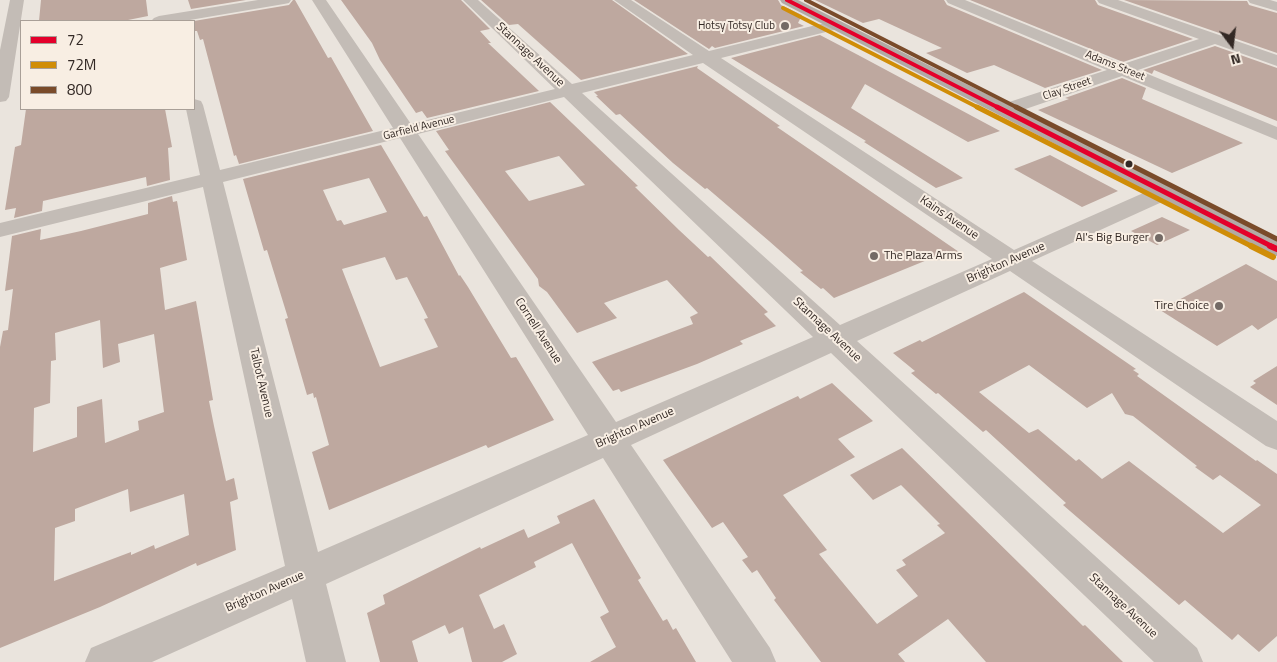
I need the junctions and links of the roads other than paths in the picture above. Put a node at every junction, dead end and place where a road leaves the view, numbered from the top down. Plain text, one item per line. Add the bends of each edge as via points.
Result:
1 (17, 0) edge
2 (168, 0) edge
3 (284, 0) edge
4 (319, 0) edge
5 (470, 0) edge
6 (621, 0) edge
7 (787, 0) edge
8 (953, 0) edge
9 (1104, 0) edge
10 (1255, 0) edge
11 (1277, 7) edge
12 (169, 20) edge
13 (174, 20) edge
14 (837, 25) junction
15 (1214, 39) junction
16 (10, 46) edge
17 (711, 61) junction
18 (1277, 61) edge
19 (1124, 70) junction
20 (568, 92) junction
21 (0, 96) edge
22 (195, 109) edge
23 (1004, 110) junction
24 (406, 131) junction
25 (1277, 134) edge
26 (212, 178) junction
27 (1165, 192) junction
28 (0, 230) edge
29 (1277, 249) edge
30 (1012, 260) junction
31 (837, 339) junction
32 (1277, 437) edge
33 (609, 439) junction
34 (306, 575) junction
35 (105, 662) edge
36 (326, 662) edge
37 (756, 662) edge
38 (1183, 662) edge

1 - 16 street
2 - 12 street
3 - 13 street
4 - 24 street, Cornell Avenue
5 - 20 street, Stannage Avenue
6 - 17 street, Kains Avenue
7 - 14 main road
8 - 19 street, Adams Street
9 - 15 street
10 - 11 street
14 - 17 street, Garfield Avenue
14 - 23 main road
15 - 18 street
15 - 19 street, Clay Street
16 - 21 street
17 - 20 street, Garfield Avenue
17 - 30 street, Kains Avenue
19 - 23 street, Clay Street
19 - 25 street, Adams Street
20 - 24 street, Garfield Avenue
20 - 31 street, Stannage Avenue
22 - 26 street, Talbot Avenue
23 - 27 main road
24 - 26 street, Garfield Avenue
24 - 33 street, Cornell Avenue
26 - 28 street, Garfield Avenue
26 - 34 street, Talbot Avenue
27 - 29 main road
27 - 30 street, Brighton Avenue
30 - 31 street, Brighton Avenue
30 - 32 street, Kains Avenue
31 - 33 street, Brighton Avenue
31 - 38 street, Stannage Avenue
33 - 34 street, Brighton Avenue
33 - 37 street, Cornell Avenue
34 - 35 street, Brighton Avenue
34 - 36 street, Talbot Avenue

